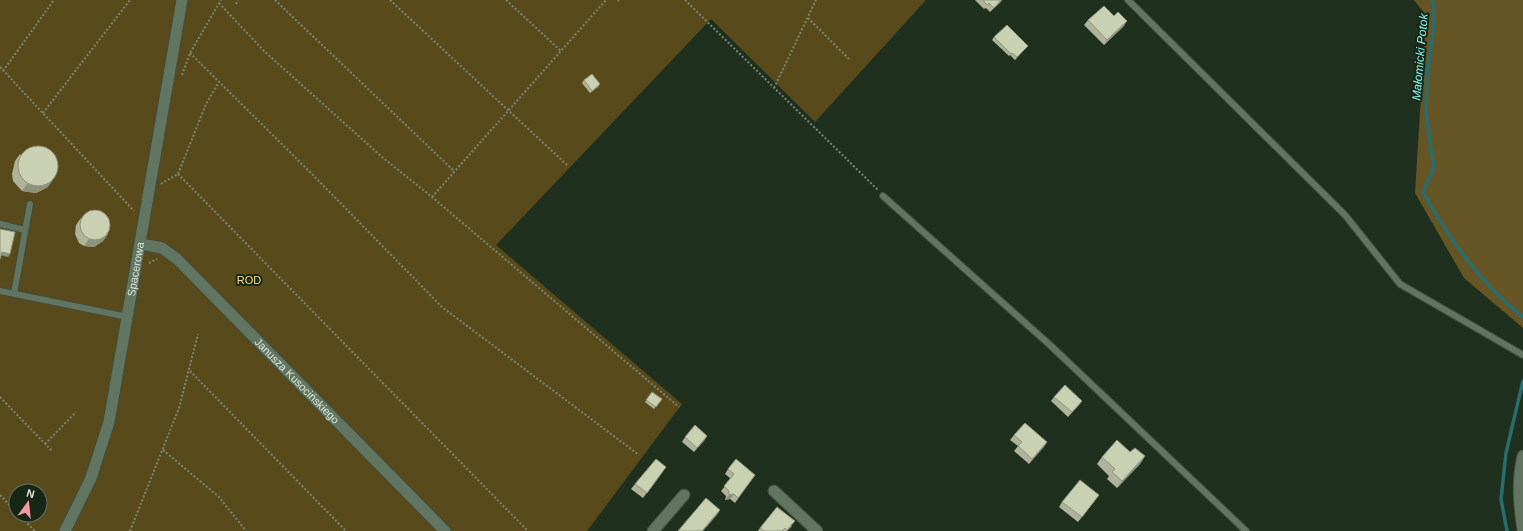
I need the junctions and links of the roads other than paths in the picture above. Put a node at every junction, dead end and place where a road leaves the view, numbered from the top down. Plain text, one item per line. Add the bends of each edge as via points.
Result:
1 (182, 0) edge
2 (1128, 0) edge
3 (883, 196) road end
4 (30, 204) dead end
5 (0, 224) edge
6 (25, 230) junction
7 (141, 244) junction
8 (0, 291) edge
9 (14, 294) junction
10 (128, 317) junction
11 (1523, 355) edge
12 (1523, 456) edge
13 (774, 491) dead end
14 (684, 495) dead end
15 (1521, 502) edge
16 (1523, 530) edge
17 (66, 531) edge
18 (445, 531) edge
19 (653, 531) edge
20 (817, 531) edge
21 (1246, 531) edge

1 - 7 street, Spacerowa
2 - 11 lane via 1345,214 1400,284
3 - 21 lane via 1050,345
4 - 6 lane
5 - 6 lane
6 - 9 lane
7 - 10 street, Spacerowa
7 - 18 street, Janusza Kusocińskiego via 166,250 177,259
8 - 9 lane
9 - 10 lane
10 - 17 street, Spacerowa via 109,422 88,484
12 - 15 street via 1520,468
13 - 20 street
14 - 19 street
15 - 16 street

